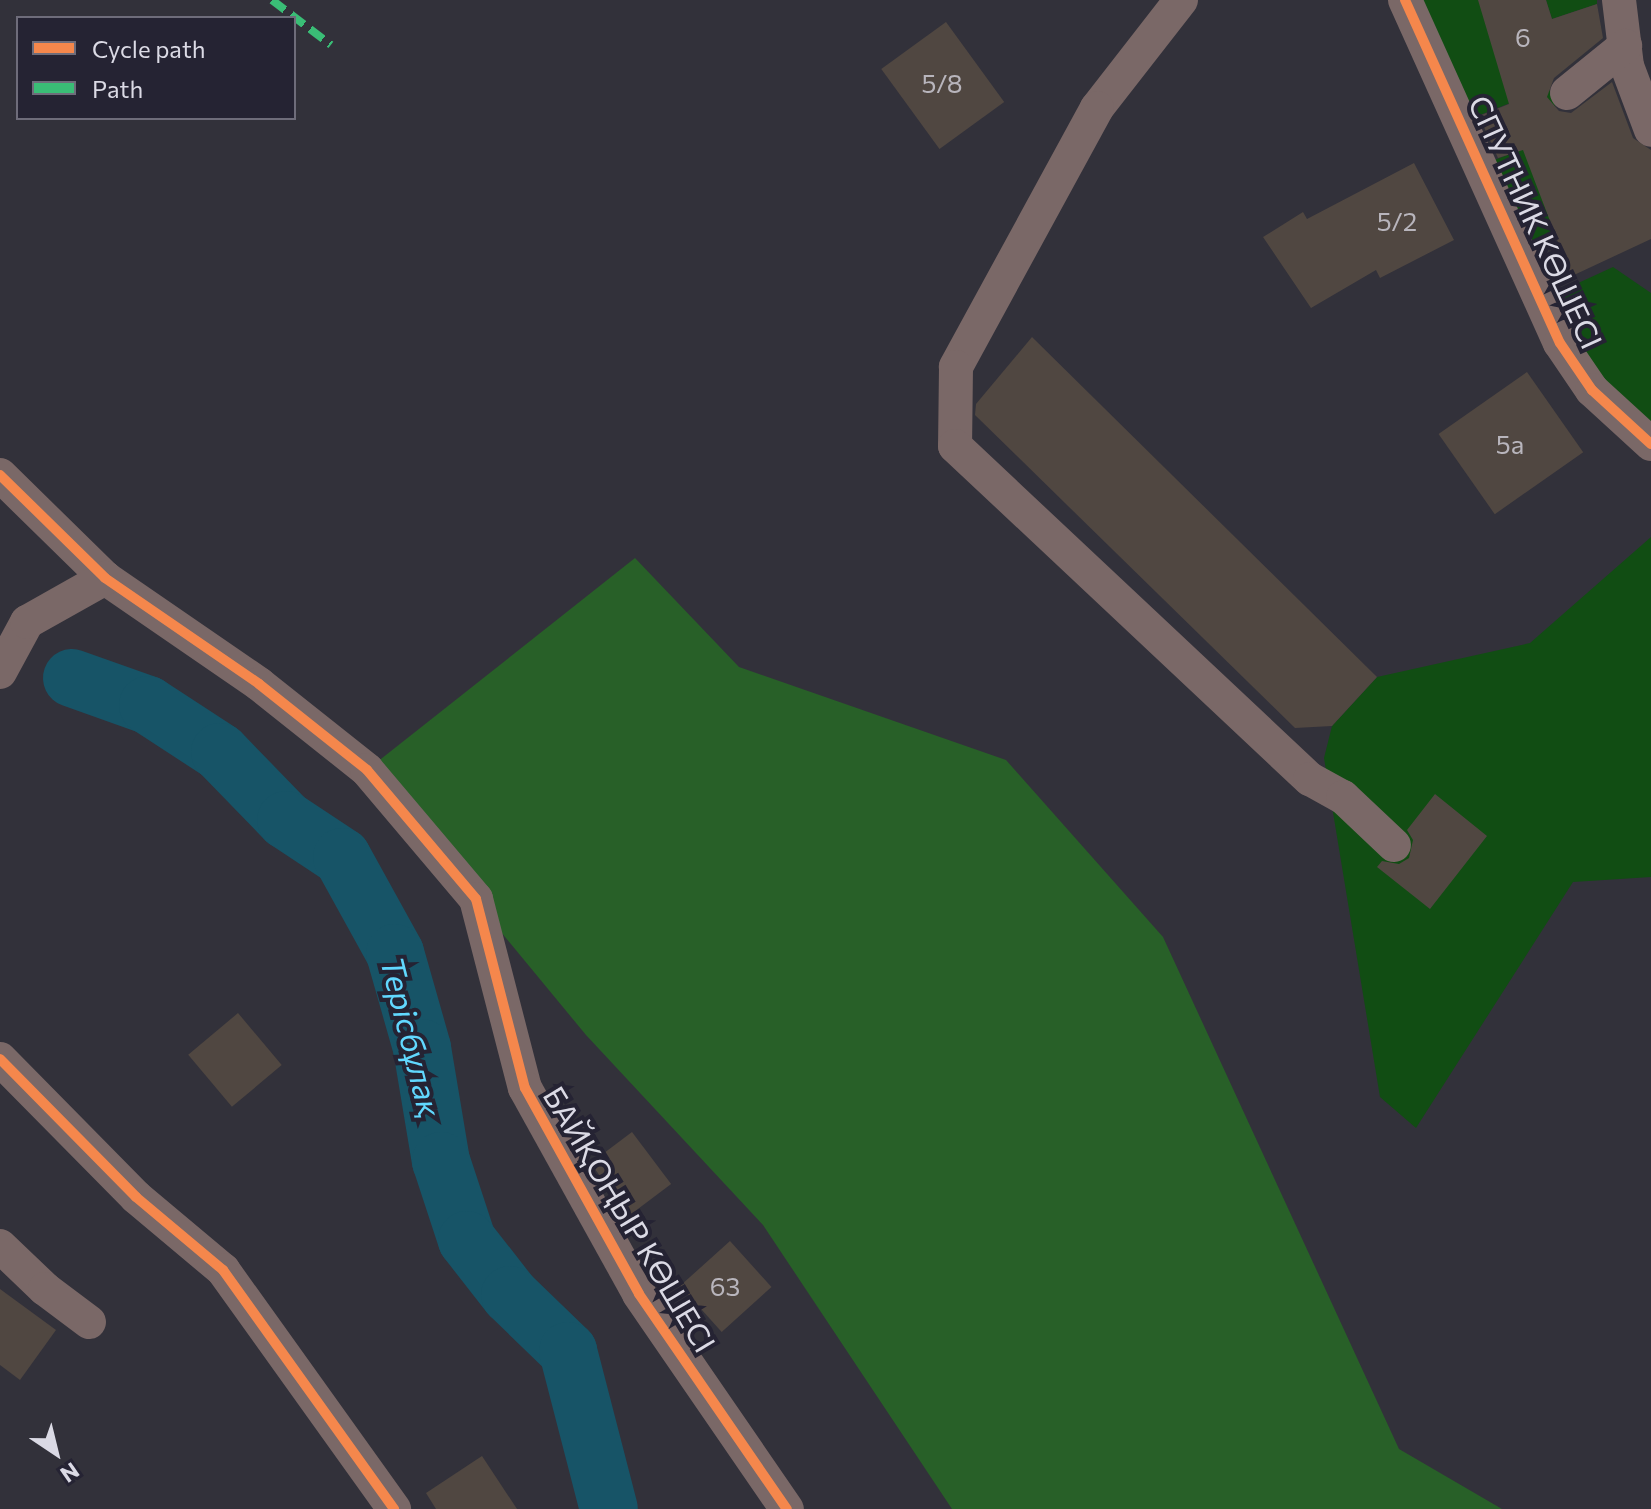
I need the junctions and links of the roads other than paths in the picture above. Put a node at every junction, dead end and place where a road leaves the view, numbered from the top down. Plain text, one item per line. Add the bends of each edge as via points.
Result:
1 (1181, 0) edge
2 (1405, 0) edge
3 (1619, 0) edge
4 (1626, 56) junction
5 (1567, 93) dead end
6 (1651, 130) edge
7 (1651, 444) edge
8 (0, 475) edge
9 (105, 578) junction
10 (0, 672) edge
11 (1394, 845) dead end
12 (0, 1059) edge
13 (0, 1246) edge
14 (89, 1322) dead end
15 (394, 1509) edge
16 (787, 1509) edge

1 - 11 street via 1097,108 956,367 955,446 1310,779 1343,797
2 - 7 street, СПУТНИК КӨШЕСІ via 1560,343 1592,390
3 - 4 street
4 - 5 street
4 - 6 street
8 - 9 street, БАЙҚОҢЫР КӨШЕСІ
9 - 10 street via 27,622
9 - 16 street, БАЙҚОҢЫР КӨШЕСІ via 259,684 367,770 476,899 525,1088 639,1294
12 - 15 street via 136,1197 223,1270
13 - 14 street

